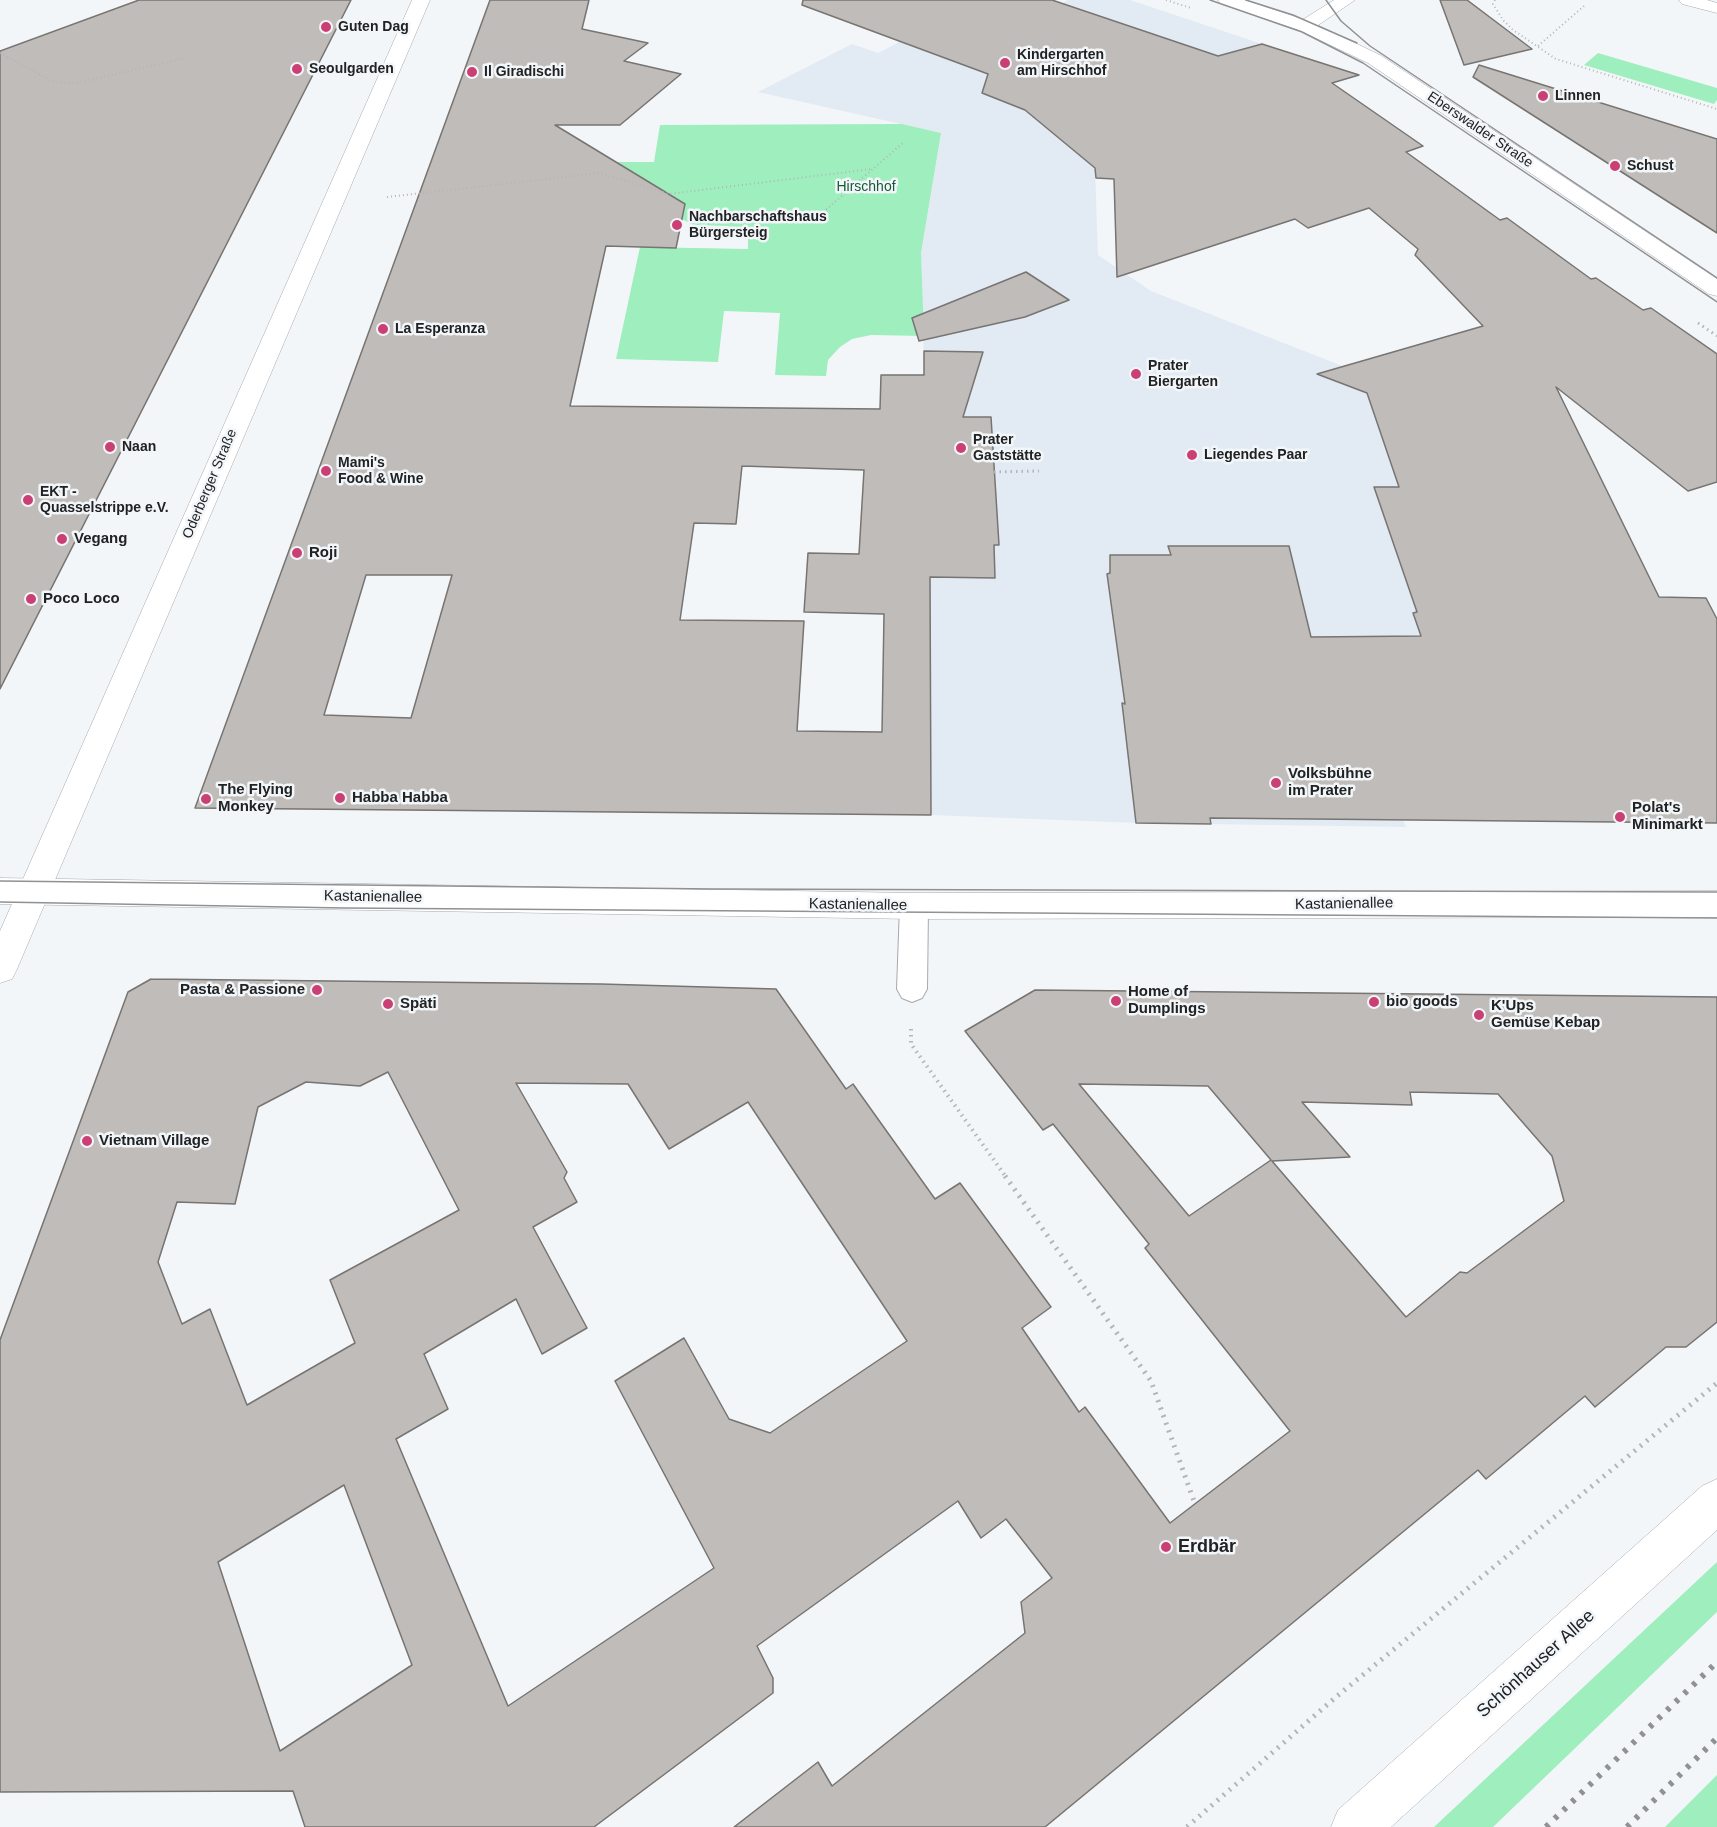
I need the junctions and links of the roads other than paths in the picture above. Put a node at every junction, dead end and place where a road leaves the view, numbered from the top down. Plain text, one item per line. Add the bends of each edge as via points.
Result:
1 (421, 0) edge
2 (1227, 0) edge
3 (1346, 0) edge
4 (1688, 0) edge
5 (1717, 8) edge
6 (1305, 26) junction
7 (1717, 290) edge
8 (0, 891) edge
9 (34, 892) junction
10 (1717, 904) edge
11 (914, 906) junction
12 (0, 969) edge
13 (912, 989) road end
14 (1717, 1501) edge
15 (1355, 1827) edge

1 - 9 street, Oderberger Straße
2 - 6 street, Eberswalder Straße
3 - 6 street
4 - 5 street
6 - 7 street, Eberswalder Straße via 1374,59
8 - 9 street, Kastanienallee
9 - 11 street, Kastanienallee
9 - 12 street, Oderberger Straße
10 - 11 street, Kastanienallee
11 - 13 lane
14 - 15 street, Schönhauser Allee

